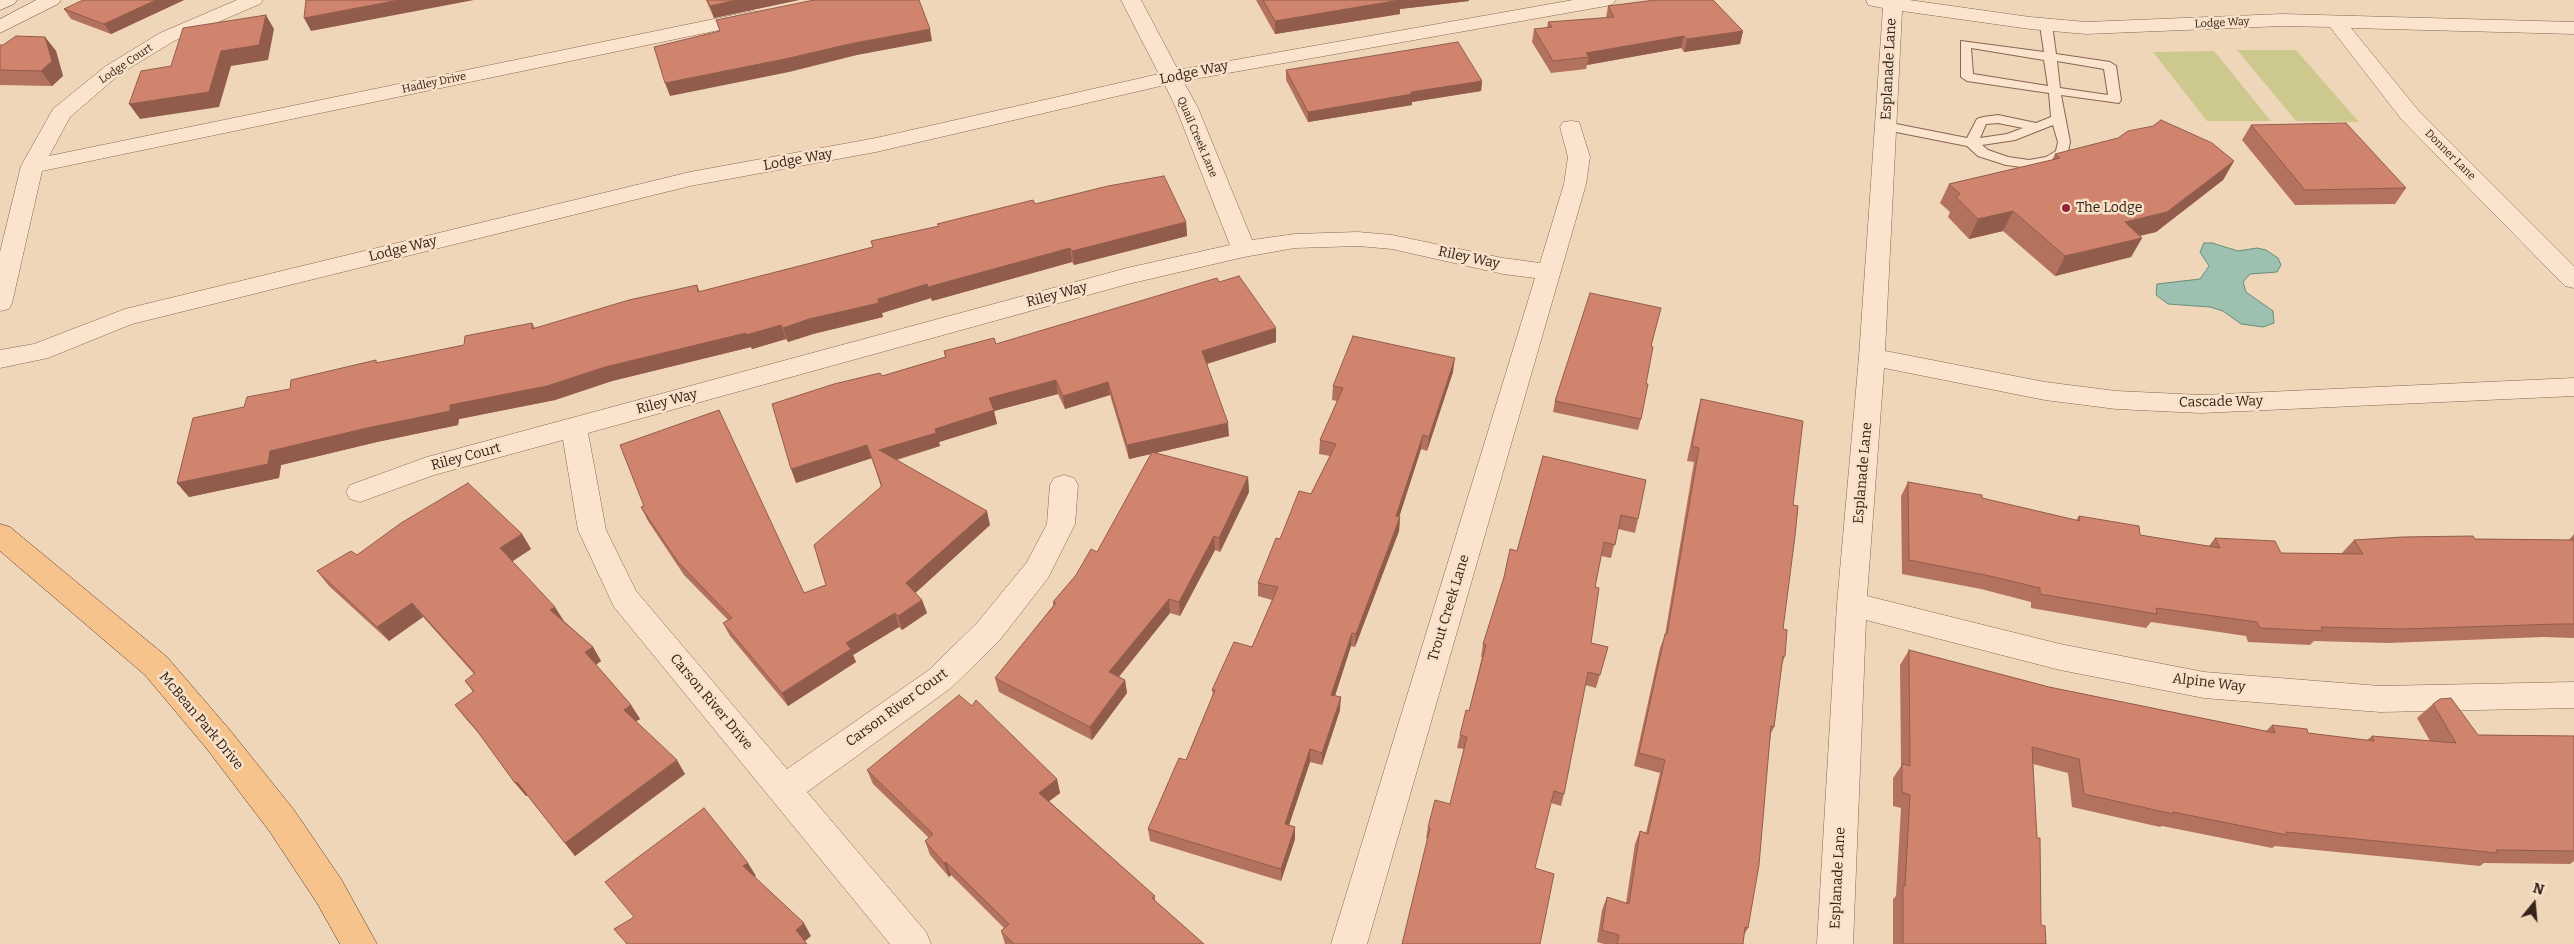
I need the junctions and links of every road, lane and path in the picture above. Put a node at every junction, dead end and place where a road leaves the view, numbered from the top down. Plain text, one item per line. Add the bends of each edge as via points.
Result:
1 (7, 0) edge
2 (51, 0) edge
3 (253, 0) edge
4 (1131, 0) edge
5 (1606, 0) edge
6 (1871, 0) edge
7 (1894, 1) edge
8 (0, 4) edge
9 (768, 14) edge
10 (2336, 22) junction
11 (2046, 24) junction
12 (0, 27) edge
13 (2574, 28) edge
14 (2050, 57) junction
15 (1171, 78) junction
16 (2054, 90) junction
17 (2058, 119) junction
18 (1886, 126) junction
19 (1571, 127) dead end
20 (2037, 127) junction
21 (1971, 143) junction
22 (32, 166) junction
23 (1244, 249) junction
24 (1549, 272) junction
25 (2574, 280) edge
26 (0, 303) edge
27 (1872, 357) junction
28 (0, 359) edge
29 (2574, 387) edge
30 (574, 427) junction
31 (1064, 485) dead end
32 (360, 492) dead end
33 (0, 536) edge
34 (1852, 604) junction
35 (2574, 695) edge
36 (784, 790) junction
37 (359, 944) edge
38 (913, 944) edge
39 (1349, 944) edge
40 (1835, 944) edge

1 - 8 street
2 - 12 street
3 - 22 street, Lodge Court via 167,37 113,70 61,114
4 - 15 street, Quail Creek Lane
5 - 15 street, Lodge Way
6 - 7 street, Lodge Way
7 - 11 street, Lodge Way
7 - 18 street, Esplanade Lane
9 - 22 street, Hadley Drive
10 - 11 street, Lodge Way via 2282,20 2086,28
10 - 13 street, Lodge Way
10 - 25 street, Donner Lane via 2410,115
11 - 14 lane
14 - 16 lane
14 - 16 lane via 2110,66 2115,100
14 - 16 lane via 1965,44 1967,76
15 - 23 street, Quail Creek Lane via 1187,108
15 - 28 street, Lodge Way via 876,145 681,182 125,316 39,352
16 - 17 lane
17 - 20 lane
17 - 21 lane via 2064,142 2062,153 2050,160 2029,164 2006,161 1983,153
18 - 21 lane
18 - 27 street, Esplanade Lane
19 - 24 street, Trout Creek Lane via 1579,157 1575,184
20 - 21 lane via 2010,137
20 - 21 lane via 1998,118 1987,120 1981,122
22 - 26 street, Lodge Court
23 - 24 street, Riley Way via 1295,241 1358,239 1392,242 1503,266
23 - 30 street, Riley Way via 1127,276
24 - 39 street, Trout Creek Lane
27 - 29 street, Cascade Way via 2045,391 2116,400 2201,404
27 - 34 street, Esplanade Lane
30 - 32 street, Riley Court via 428,467
30 - 36 street, Carson River Drive via 592,530 625,599
31 - 36 street, Carson River Court via 1061,524 1038,570 988,632 940,679
33 - 37 main road, McBean Park Drive via 156,666 282,820
34 - 35 street, Alpine Way via 2060,658 2204,684 2380,699
34 - 40 street, Esplanade Lane
36 - 38 street, Carson River Drive

